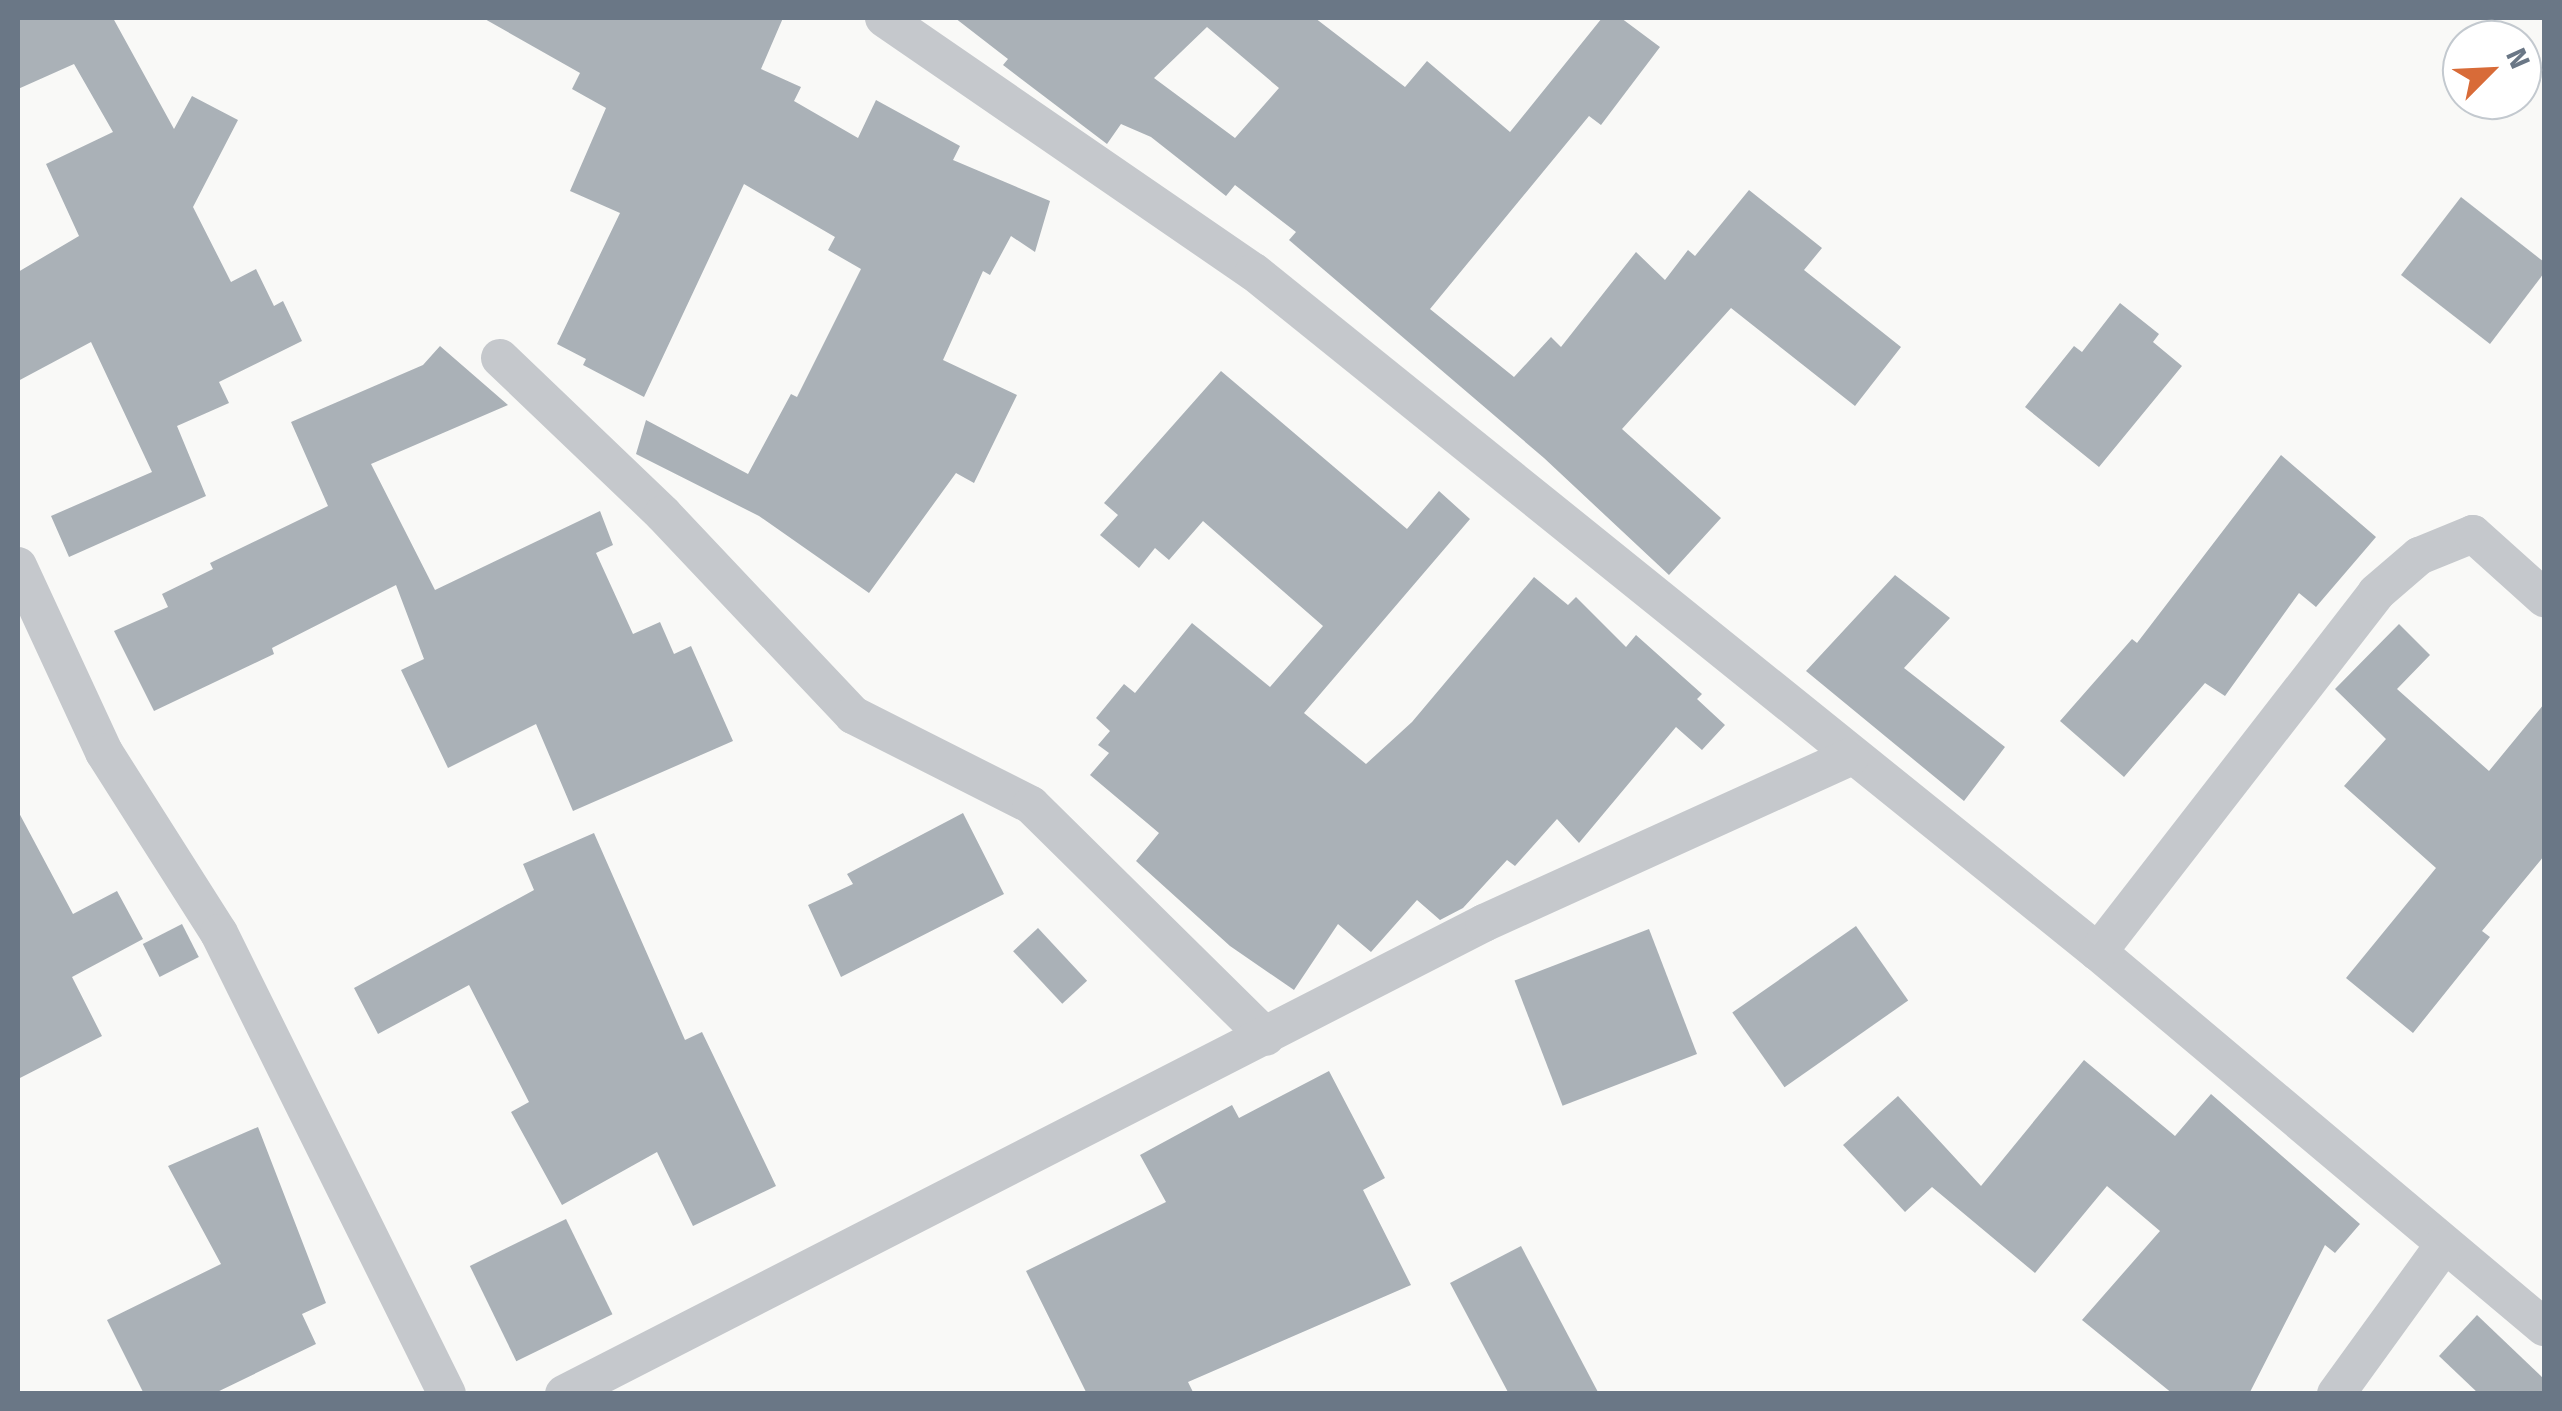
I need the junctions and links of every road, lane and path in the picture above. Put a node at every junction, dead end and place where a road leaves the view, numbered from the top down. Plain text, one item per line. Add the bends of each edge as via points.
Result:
1 (884, 18) edge
2 (500, 358) dead end
3 (18, 566) edge
4 (2544, 598) edge
5 (1850, 757) junction
6 (2098, 952) junction
7 (1266, 1037) junction
8 (2444, 1245) junction
9 (2544, 1327) edge
10 (447, 1394) edge
11 (564, 1394) edge
12 (2336, 1394) edge

1 - 5 street via 1254,272
2 - 7 street via 663,514 853,715 1031,805
3 - 10 street via 104,752 219,933
4 - 6 street via 2472,534 2419,556 2376,593
5 - 6 street
5 - 7 street via 1484,922
6 - 8 street
7 - 11 street
8 - 9 street
8 - 12 street

